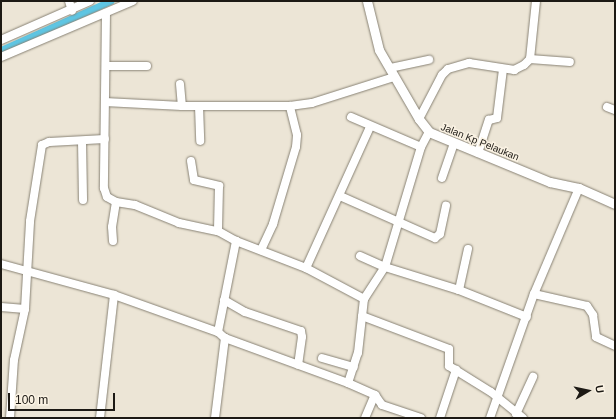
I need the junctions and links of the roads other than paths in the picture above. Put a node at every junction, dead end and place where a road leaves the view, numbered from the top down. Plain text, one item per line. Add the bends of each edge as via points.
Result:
1 (69, 1) edge
2 (90, 1) edge
3 (133, 1) edge
4 (367, 1) edge
5 (536, 1) edge
6 (118, 4) edge
7 (72, 11) junction
8 (106, 13) junction
9 (1, 40) edge
10 (1, 57) edge
11 (530, 59) junction
12 (428, 60) dead end
13 (570, 62) dead end
14 (106, 66) junction
15 (147, 66) dead end
16 (390, 68) junction
17 (503, 69) junction
18 (394, 77) junction
19 (180, 84) dead end
20 (105, 102) junction
21 (182, 106) junction
22 (199, 106) junction
23 (290, 106) junction
24 (351, 117) dead end
25 (419, 119) junction
26 (370, 127) junction
27 (429, 132) junction
28 (106, 139) junction
29 (82, 141) junction
30 (200, 141) dead end
31 (454, 144) junction
32 (421, 147) junction
33 (478, 153) junction
34 (191, 161) dead end
35 (442, 178) dead end
36 (579, 188) junction
37 (340, 196) junction
38 (83, 200) dead end
39 (116, 202) junction
40 (615, 204) edge
41 (446, 206) dead end
42 (398, 222) junction
43 (218, 231) junction
44 (113, 241) dead end
45 (236, 241) junction
46 (468, 249) dead end
47 (261, 250) junction
48 (360, 256) dead end
49 (1, 264) edge
50 (385, 267) junction
51 (306, 268) junction
52 (28, 270) junction
53 (459, 290) junction
54 (534, 294) junction
55 (114, 295) junction
56 (364, 299) junction
57 (224, 300) junction
58 (1, 307) edge
59 (25, 309) junction
60 (362, 316) junction
61 (527, 317) junction
62 (218, 332) junction
63 (225, 338) junction
64 (615, 346) edge
65 (322, 358) dead end
66 (298, 364) junction
67 (354, 367) junction
68 (456, 370) junction
69 (533, 377) dead end
70 (348, 383) junction
71 (375, 395) junction
72 (496, 396) junction
73 (516, 414) junction
74 (10, 418) edge
75 (100, 418) edge
76 (215, 418) edge
77 (365, 418) edge
78 (421, 418) edge
79 (440, 418) edge
80 (490, 418) edge
81 (523, 418) edge

1 - 7 street
2 - 7 street
3 - 6 street
4 - 16 street, Jalan Kp Pelaukan via 379,50
5 - 11 street
6 - 8 street
7 - 9 street
8 - 10 street
8 - 14 street
11 - 13 street
11 - 17 street via 518,69
12 - 16 street
14 - 15 street
14 - 20 street
16 - 18 street, Jalan Kp Pelaukan
17 - 25 street via 469,63 448,69 442,75
17 - 33 street via 497,118 489,120
18 - 23 street via 312,103
18 - 25 street, Jalan Kp Pelaukan
19 - 21 street
20 - 21 street
20 - 28 street
21 - 22 street
22 - 23 street
22 - 30 street
23 - 47 street via 297,135 296,147 273,224
24 - 26 street
25 - 27 street, Jalan Kp Pelaukan
26 - 32 street
26 - 37 street
27 - 31 street, Jalan Kp Pelaukan
27 - 32 street
28 - 29 street
28 - 39 street via 104,194
29 - 38 street
29 - 52 street via 49,142 42,145 30,221
31 - 33 street, Jalan Kp Pelaukan
31 - 35 street
32 - 42 street
33 - 36 street, Jalan Kp Pelaukan via 550,182
34 - 43 street via 194,180 219,186
36 - 40 street, Jalan Kp Pelaukan
36 - 54 street
37 - 42 street
37 - 51 street
39 - 43 street via 135,205 179,223
39 - 44 street via 112,227
41 - 42 street via 438,237
42 - 50 street
43 - 45 street
45 - 47 street
45 - 57 street
46 - 53 street
47 - 51 street
48 - 50 street
49 - 52 street
50 - 53 street
50 - 56 street
51 - 56 street
52 - 55 street
52 - 59 street
53 - 61 street
54 - 61 street
54 - 64 street via 587,306 593,315 596,337
55 - 62 street
55 - 75 street
56 - 60 street
57 - 62 street
57 - 66 street via 245,312 301,331
58 - 59 street
59 - 74 street via 14,360
60 - 67 street
60 - 68 street via 449,350 447,364
61 - 72 street
62 - 63 street
63 - 66 street
63 - 76 street
65 - 67 street
66 - 70 street
67 - 70 street
68 - 72 street
68 - 79 street
69 - 73 street
70 - 71 street
71 - 77 street
71 - 78 street via 382,404
72 - 73 street
72 - 80 street
73 - 81 street

